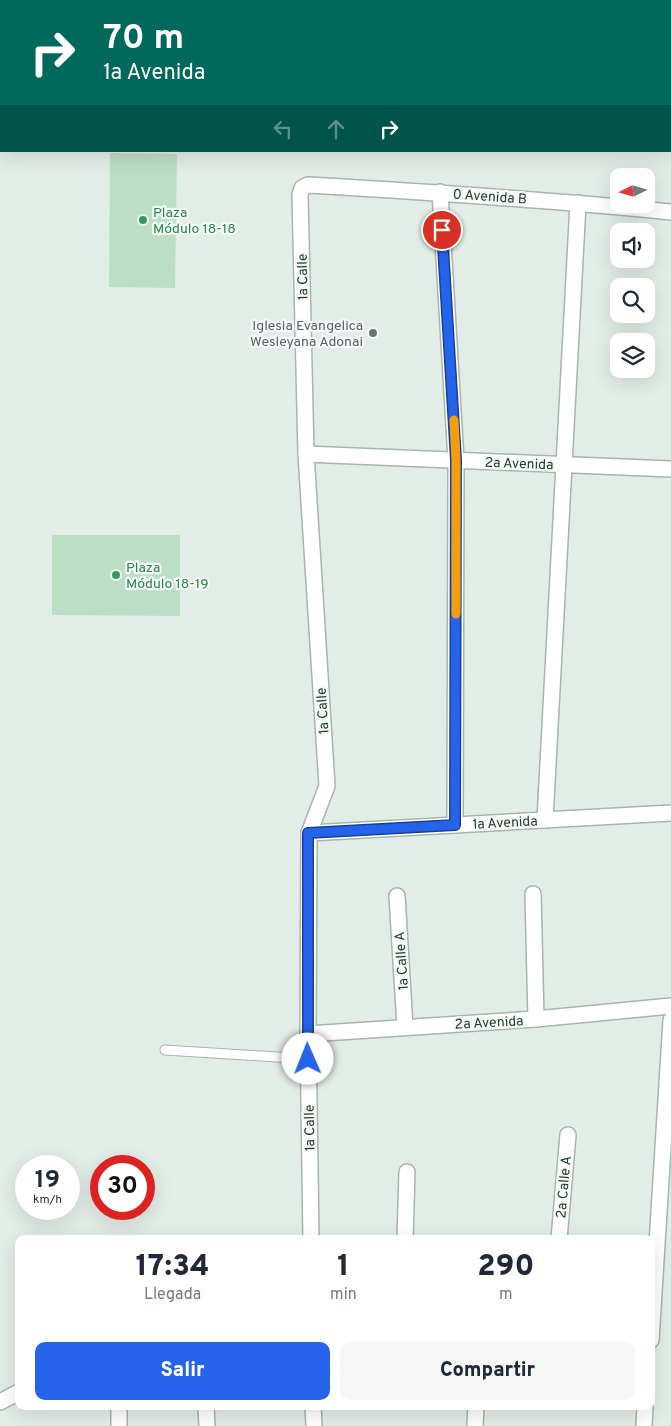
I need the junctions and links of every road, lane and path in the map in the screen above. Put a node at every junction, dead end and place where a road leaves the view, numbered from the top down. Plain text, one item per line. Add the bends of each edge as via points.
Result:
1 (308, 185) joint
2 (440, 192) junction
3 (578, 202) junction
4 (671, 212) edge
5 (306, 454) junction
6 (456, 460) junction
7 (564, 464) junction
8 (671, 469) edge
9 (671, 813) edge
10 (545, 820) junction
11 (455, 825) junction
12 (308, 833) junction
13 (533, 894) dead end
14 (397, 896) dead end
15 (671, 1006) edge
16 (536, 1020) junction
17 (671, 1020) edge
18 (405, 1027) junction
19 (308, 1034) junction
20 (165, 1050) dead end
21 (308, 1059) junction
22 (568, 1135) dead end
23 (406, 1172) dead end
24 (311, 1235) edge
25 (405, 1235) edge
26 (559, 1235) edge
27 (664, 1269) edge
28 (655, 1318) edge
29 (15, 1394) edge
30 (0, 1402) edge
31 (119, 1410) edge
32 (206, 1410) edge
33 (314, 1410) edge
34 (476, 1410) edge
35 (646, 1410) edge
36 (119, 1426) edge
37 (207, 1426) edge
38 (314, 1426) edge
39 (476, 1426) edge
40 (644, 1426) edge

1 - 2 street, 0 Avenida B
1 - 5 street, 1a Calle via 300,194
2 - 3 street, 0 Avenida B
2 - 6 street
3 - 4 street, 0 Avenida B
3 - 7 street
5 - 6 street, 2a Avenida
5 - 12 street, 1a Calle via 327,786
6 - 7 street, 2a Avenida
6 - 11 street
7 - 8 street, 2a Avenida
7 - 10 street
9 - 10 street, 1a Avenida
10 - 11 street, 1a Avenida
11 - 12 street, 1a Avenida
12 - 19 street, 1a Calle
13 - 16 street
14 - 18 street, 1a Calle A
15 - 16 street, 2a Avenida
16 - 18 street, 2a Avenida
17 - 27 street
18 - 19 street, 2a Avenida
19 - 21 street, 1a Calle
20 - 21 lane
21 - 24 street, 1a Calle
22 - 26 street, 2a Calle A
23 - 25 street
27 - 28 street
29 - 30 street
31 - 36 street
32 - 37 street
33 - 38 street
34 - 39 street
35 - 40 street

